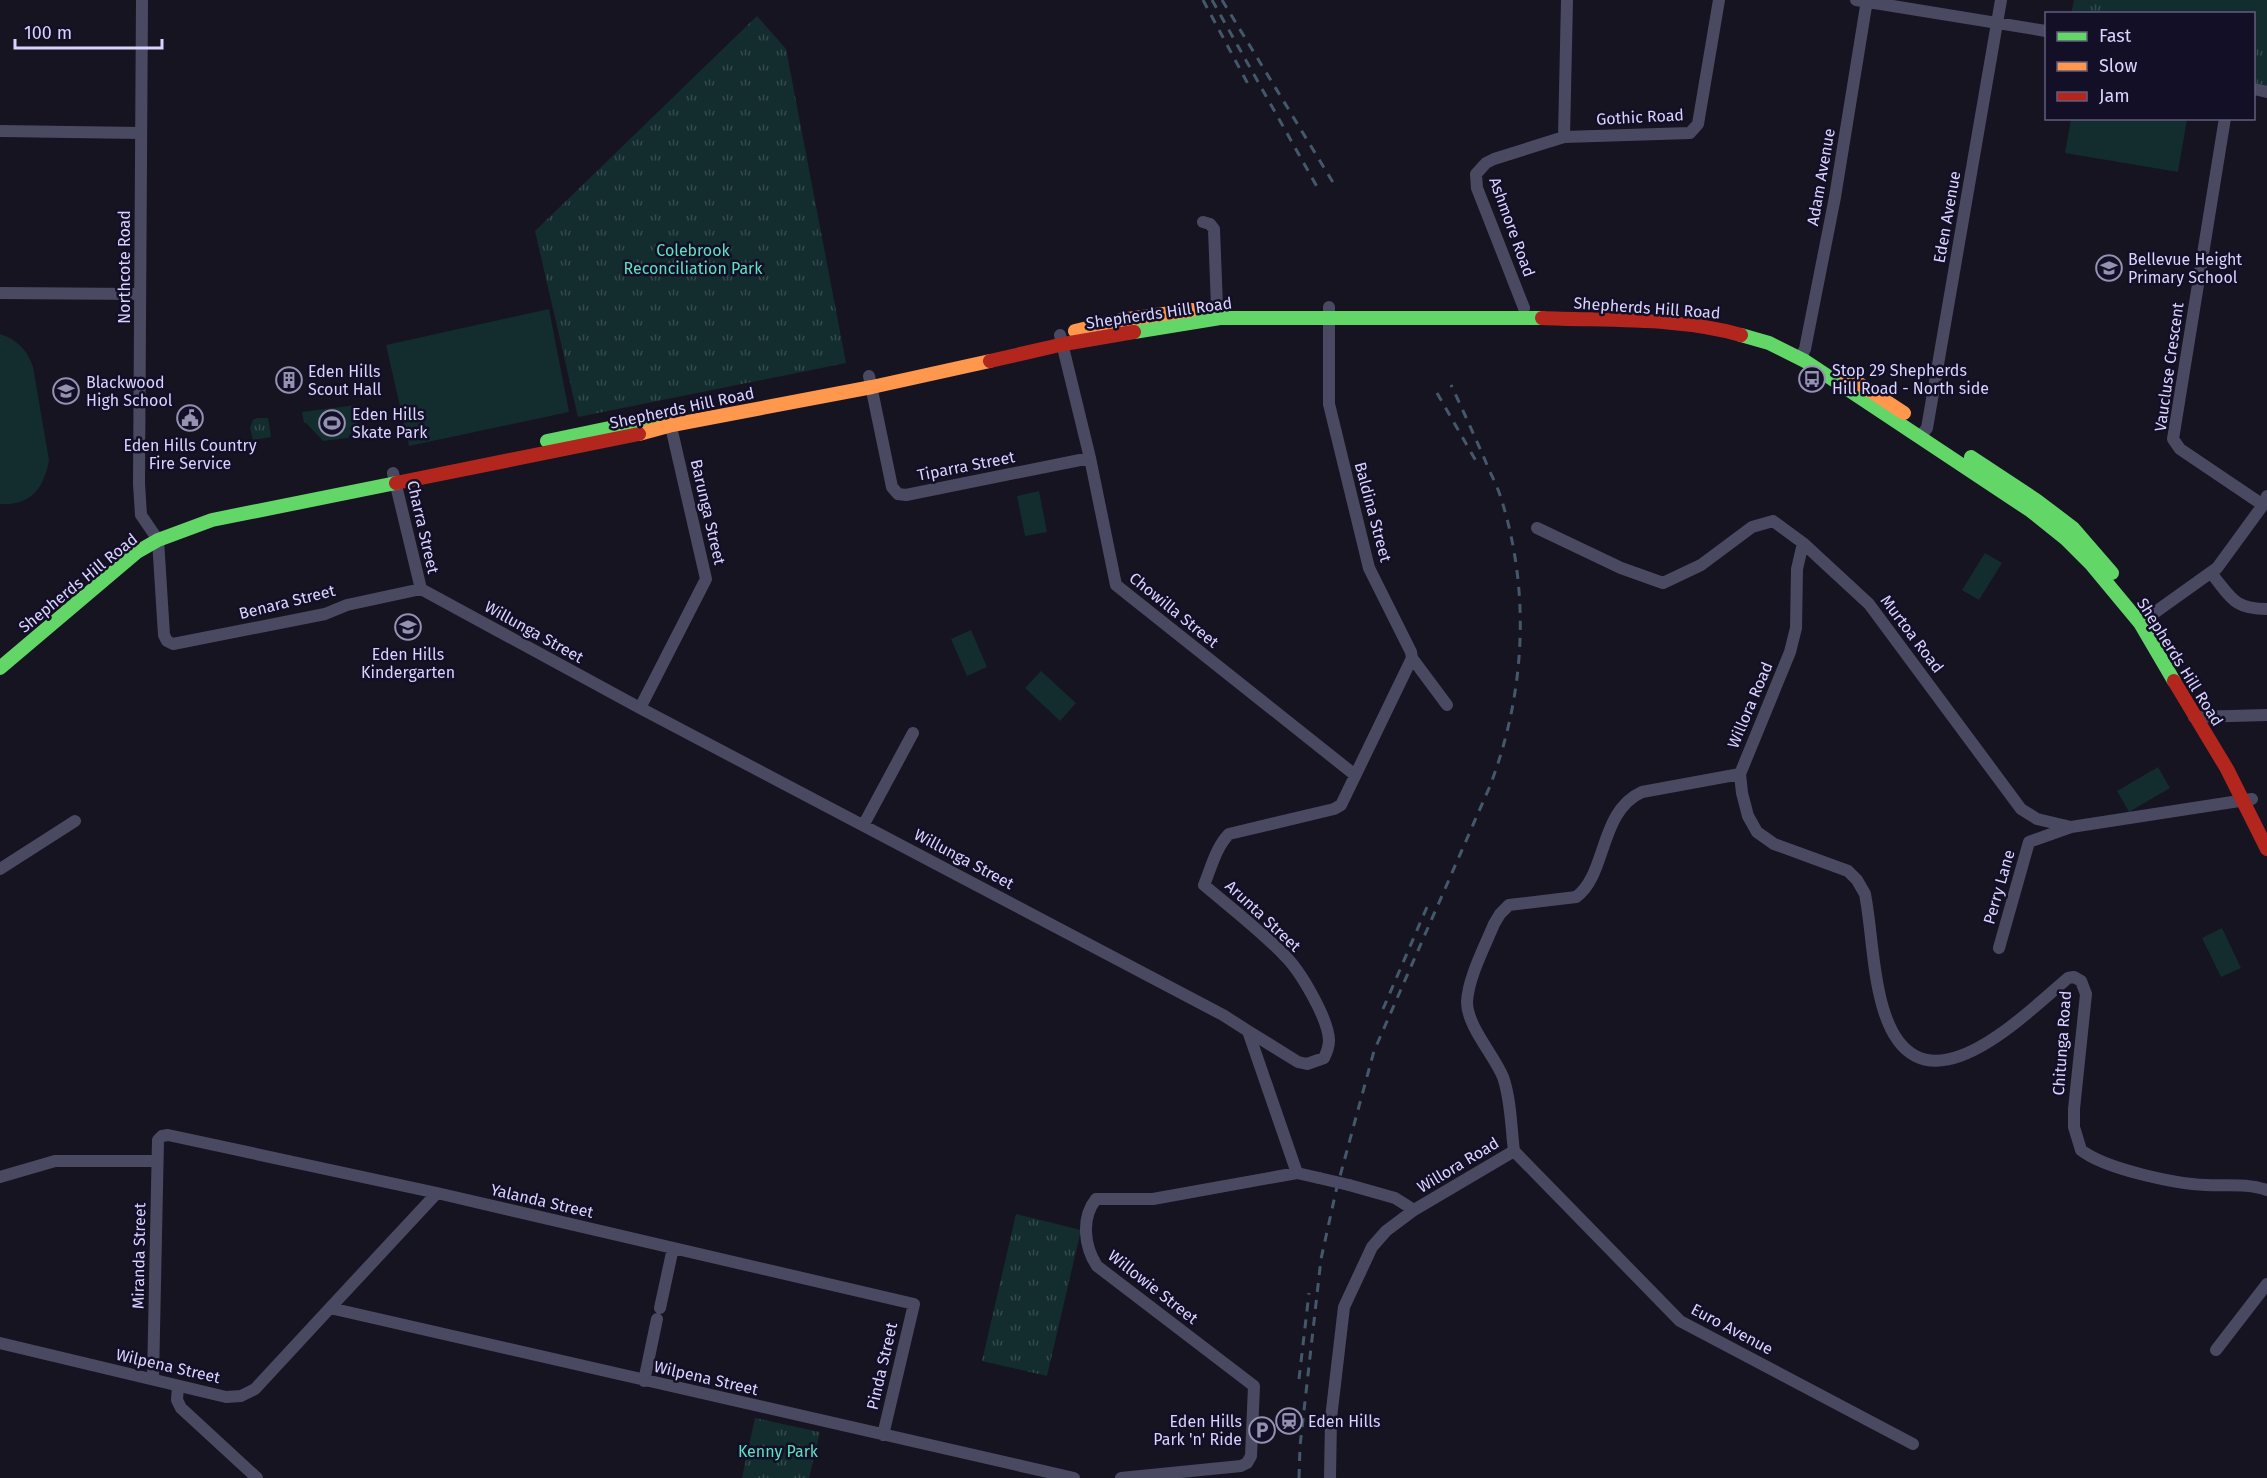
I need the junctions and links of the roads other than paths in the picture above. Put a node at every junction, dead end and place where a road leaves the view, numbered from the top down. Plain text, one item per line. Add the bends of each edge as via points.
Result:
1 (142, 0) edge
2 (1567, 0) edge
3 (1719, 0) edge
4 (2001, 0) edge
5 (1864, 1) edge
6 (1998, 23) junction
7 (2045, 31) edge
8 (2225, 120) edge
9 (0, 131) edge
10 (141, 133) junction
11 (1564, 136) junction
12 (1203, 222) dead end
13 (0, 293) edge
14 (139, 294) junction
15 (1217, 307) junction
16 (1524, 308) junction
17 (1329, 312) junction
18 (1061, 340) junction
19 (1802, 354) junction
20 (870, 381) junction
21 (670, 420) junction
22 (1923, 433) junction
23 (1090, 458) junction
24 (394, 478) junction
25 (2265, 500) edge
26 (1537, 528) dead end
27 (155, 536) junction
28 (1803, 543) junction
29 (2211, 573) junction
30 (421, 589) junction
31 (2267, 609) edge
32 (2144, 621) junction
33 (0, 655) edge
34 (1412, 658) junction
35 (0, 668) edge
36 (1447, 705) dead end
37 (640, 708) junction
38 (2267, 715) edge
39 (2199, 717) junction
40 (913, 733) dead end
41 (1740, 774) junction
42 (1355, 775) junction
43 (2247, 800) junction
44 (75, 821) dead end
45 (864, 824) junction
46 (2071, 827) junction
47 (2267, 830) edge
48 (2267, 849) edge
49 (0, 869) edge
50 (1999, 948) dead end
51 (1248, 1031) junction
52 (162, 1136) joint
53 (1514, 1151) junction
54 (157, 1161) junction
55 (1297, 1173) junction
56 (0, 1177) edge
57 (2267, 1190) edge
58 (437, 1193) junction
59 (1414, 1210) junction
60 (673, 1248) junction
61 (2267, 1284) edge
62 (914, 1304) joint
63 (330, 1308) junction
64 (0, 1343) edge
65 (2216, 1350) dead end
66 (153, 1379) junction
67 (644, 1381) junction
68 (178, 1386) junction
69 (883, 1435) junction
70 (1913, 1444) dead end
71 (1228, 1473) edge
72 (257, 1478) edge
73 (1074, 1478) edge
74 (1121, 1478) edge
75 (1330, 1478) edge

1 - 10 street, Northcote Road
2 - 11 street
3 - 11 street, Gothic Road via 1698,124 1690,133
4 - 6 street, Eden Avenue
5 - 6 street
5 - 19 street, Adam Avenue via 1835,197
6 - 7 street
6 - 22 street, Eden Avenue
8 - 25 street, Vaucluse Crescent via 2173,439 2180,449
9 - 10 street
10 - 14 street, Northcote Road
11 - 16 street, Ashmore Road via 1494,159 1476,174 1477,188
12 - 15 street via 1214,229
13 - 14 street
14 - 27 street, Northcote Road via 140,505 141,515
15 - 17 main road, Shepherds Hill Road
15 - 18 main road, Shepherds Hill Road via 1121,320
16 - 17 main road, Shepherds Hill Road
16 - 19 main road, Shepherds Hill Road via 1727,319 1770,332
17 - 18 main road, Shepherds Hill Road via 1220,318
17 - 19 main road, Shepherds Hill Road via 1682,324 1725,330
17 - 34 street, Baldina Street via 1329,404 1369,568
18 - 20 main road, Shepherds Hill Road
18 - 23 street, Chowilla Street
19 - 22 main road, Shepherds Hill Road via 1865,386
20 - 21 main road, Shepherds Hill Road
20 - 23 street, Tiparra Street via 892,487 898,494
21 - 24 main road, Shepherds Hill Road
21 - 37 street, Barunga Street via 706,579
22 - 32 main road, Shepherds Hill Road via 2066,539
23 - 42 street, Chowilla Street via 1116,585
24 - 27 main road, Shepherds Hill Road via 208,510
24 - 30 street, Charra Street
25 - 29 street
26 - 28 street, Murtoa Road via 1621,568 1663,583 1701,565 1752,527 1773,521
27 - 30 street, Benara Street via 164,635 173,644 325,614 346,605
27 - 33 main road, Shepherds Hill Road via 107,564
27 - 35 main road, Shepherds Hill Road
28 - 41 street, Willora Road via 1797,569 1796,628 1790,652
28 - 46 street, Murtoa Road via 1869,604 2021,809 2037,819
29 - 31 street via 2237,604 2248,609
29 - 32 street
30 - 37 street, Willunga Street
32 - 39 main road, Shepherds Hill Road
34 - 36 street, Baldina Street
34 - 42 street
37 - 45 street, Willunga Street
38 - 39 street
39 - 43 main road, Shepherds Hill Road
40 - 45 street
41 - 53 street, Willora Road via 1631,797 1618,813 1582,893 1569,899 1509,905 1494,924 1469,988 1467,1004 1507,1090
41 - 57 street, Chitunga Road via 1748,816 1757,832 1774,844 1848,871 1857,880 1865,894 1883,1008 1904,1048 1927,1061 1961,1057 1988,1044 2074,976 2082,981 2086,994 2074,1109 2081,1150 2100,1161 2175,1181
42 - 51 street, Arunta Street via 1341,805 1229,834 1213,861 1204,885 1286,956 1323,1017 1328,1049 1324,1058 1307,1064 1298,1062
43 - 46 street, Murtoa Road
43 - 47 main road, Shepherds Hill Road
43 - 48 main road, Shepherds Hill Road
44 - 49 street
45 - 51 street, Willunga Street
46 - 50 street, Perry Lane via 2029,842
51 - 55 street
52 - 54 street, Miranda Street via 158,1140
52 - 58 street, Yalanda Street
53 - 59 street, Willora Road
53 - 70 street, Euro Avenue via 1680,1321
54 - 56 street via 55,1161
54 - 66 street, Miranda Street
55 - 59 street, bridge via 1395,1198
55 - 71 street, Willowie Street via 1153,1199 1096,1199 1088,1209 1086,1234 1096,1266 1254,1386 1251,1456 1247,1463
58 - 60 street, Yalanda Street
58 - 63 street, Wilpena Street
59 - 75 street, Willora Road via 1377,1240 1344,1307 1331,1418
60 - 62 street, Yalanda Street
60 - 67 street
61 - 65 street
62 - 69 street, Pinda Street
63 - 67 street, Wilpena Street
63 - 68 street, Wilpena Street via 255,1389 241,1396 226,1397
64 - 66 street, Wilpena Street
66 - 68 street, Wilpena Street
67 - 69 street, Wilpena Street
68 - 72 street via 181,1408
69 - 73 street, Wilpena Street
71 - 74 street

